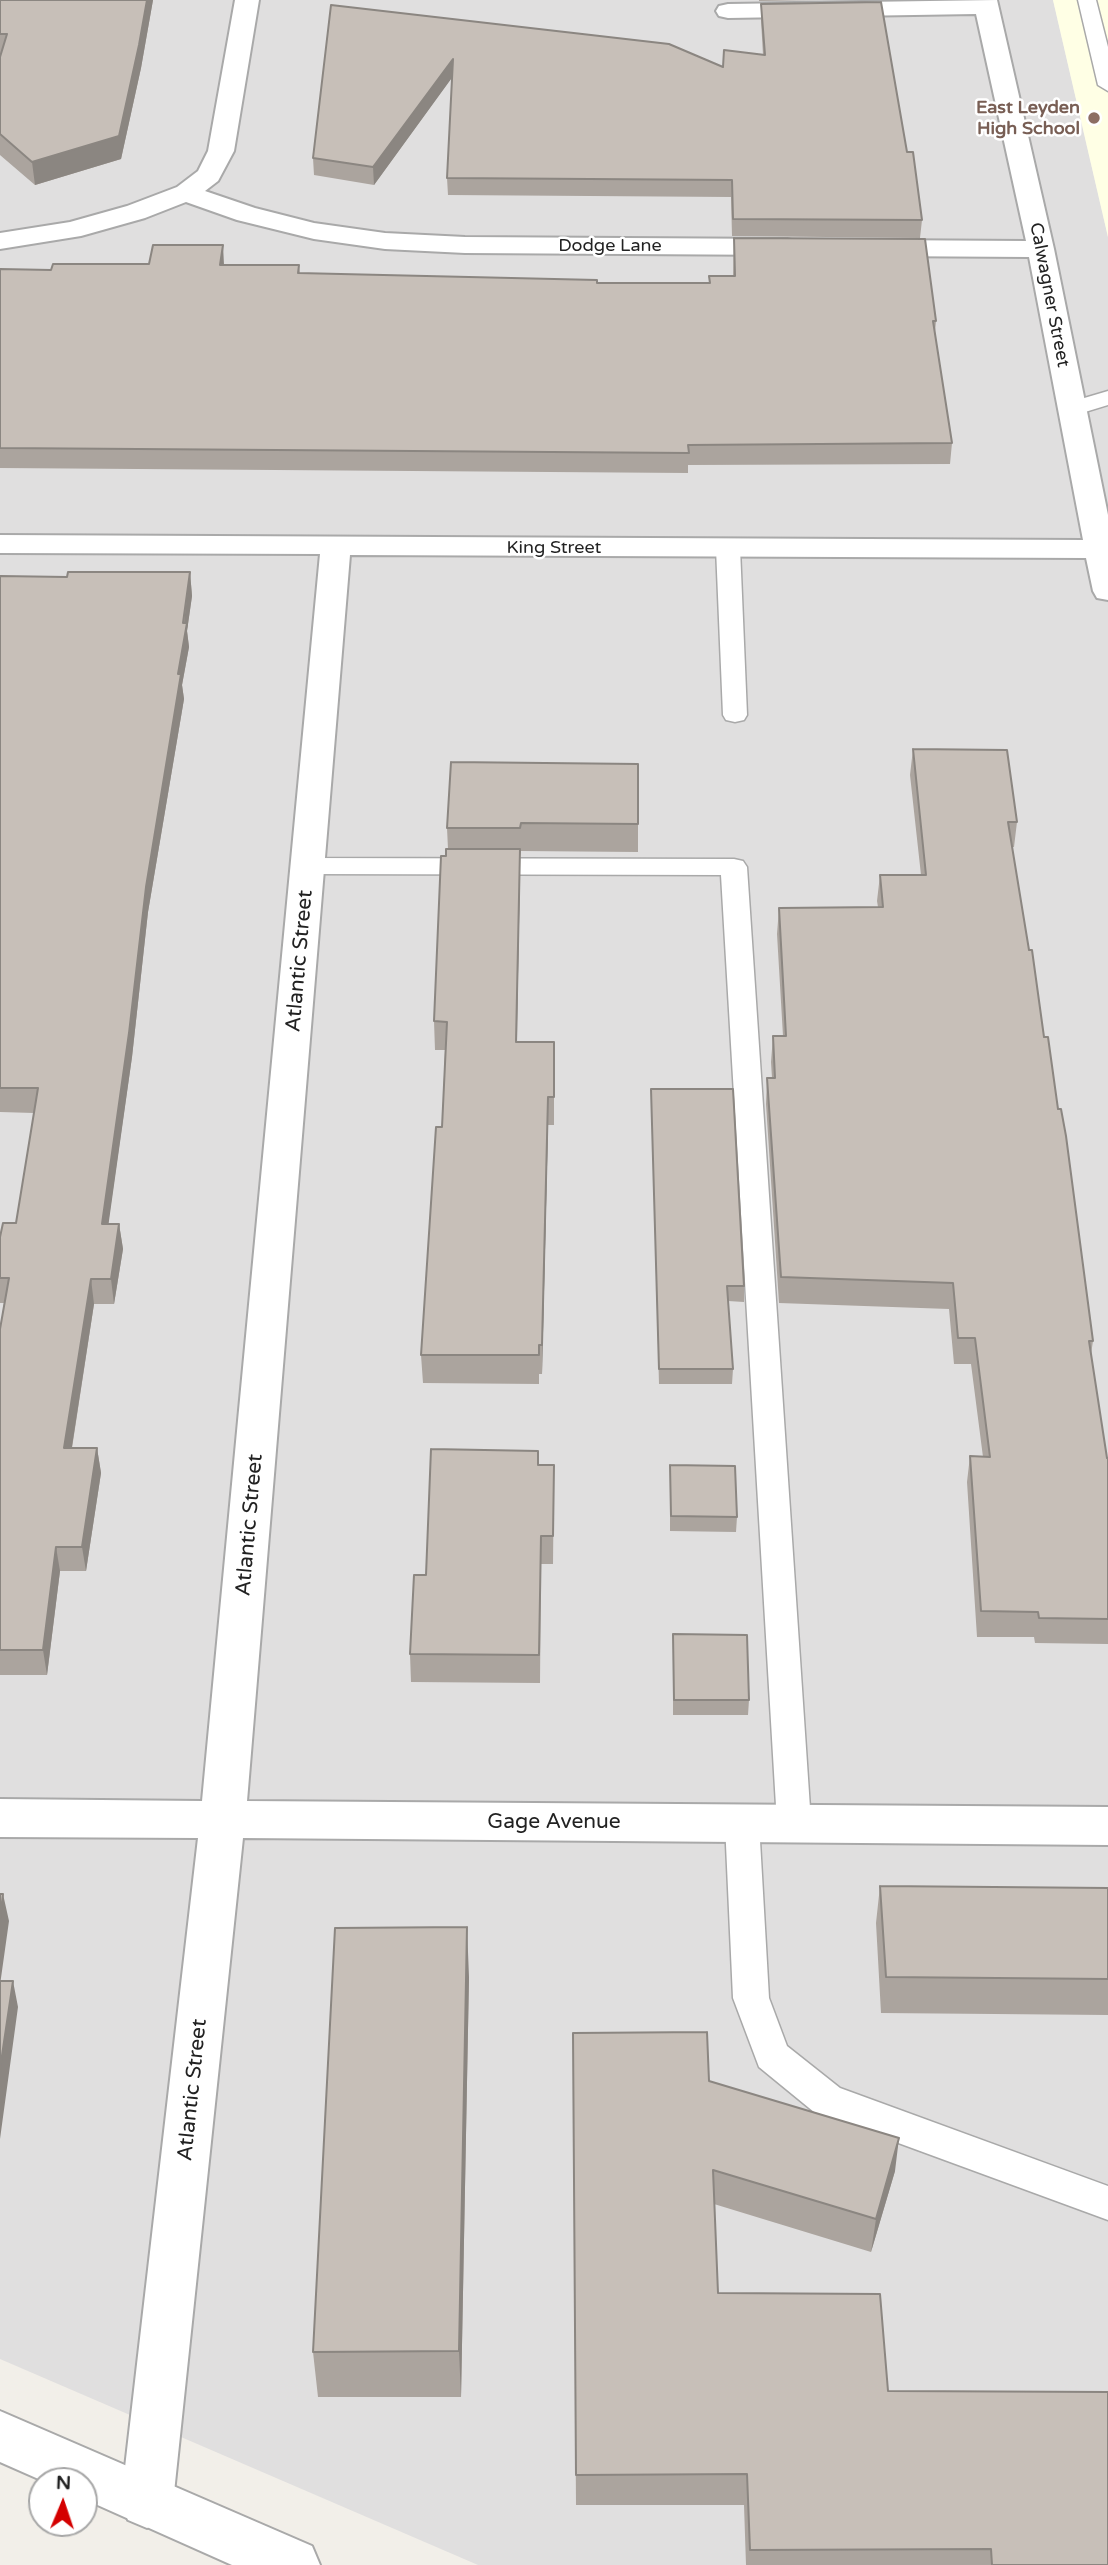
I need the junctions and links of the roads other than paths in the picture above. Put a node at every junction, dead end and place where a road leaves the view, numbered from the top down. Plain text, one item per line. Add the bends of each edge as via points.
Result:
1 (247, 0) edge
2 (1087, 0) edge
3 (985, 4) edge
4 (728, 11) dead end
5 (1108, 86) edge
6 (186, 193) junction
7 (0, 241) edge
8 (808, 247) edge
9 (849, 247) edge
10 (1041, 249) junction
11 (1108, 398) edge
12 (1072, 409) junction
13 (0, 544) edge
14 (337, 547) junction
15 (728, 548) junction
16 (1104, 549) edge
17 (1108, 591) edge
18 (735, 715) dead end
19 (308, 866) junction
20 (0, 1818) edge
21 (223, 1819) junction
22 (741, 1823) junction
23 (794, 1823) junction
24 (1108, 1826) edge
25 (1108, 2203) edge
26 (0, 2436) edge
27 (147, 2502) junction
28 (293, 2565) edge

1 - 6 street via 221,151 209,175
2 - 5 lane
3 - 4 street
3 - 10 street, Calwagner Street
6 - 7 street via 72,230
6 - 8 street, Dodge Lane via 246,214 385,241
9 - 10 street
10 - 12 street, Calwagner Street
11 - 12 lane
12 - 16 street, Calwagner Street
13 - 14 street, King Street
14 - 15 street, King Street
14 - 19 street, Atlantic Street
15 - 16 street, King Street
15 - 18 lane
16 - 17 street, Calwagner Street
19 - 21 street, Atlantic Street
19 - 23 lane via 734,867
20 - 21 street, Gage Avenue
21 - 22 street, Gage Avenue
21 - 27 street, Atlantic Street
22 - 23 street, Gage Avenue
22 - 25 lane via 751,1998 772,2056 827,2100
23 - 24 street, Gage Avenue
26 - 27 street
27 - 28 street

